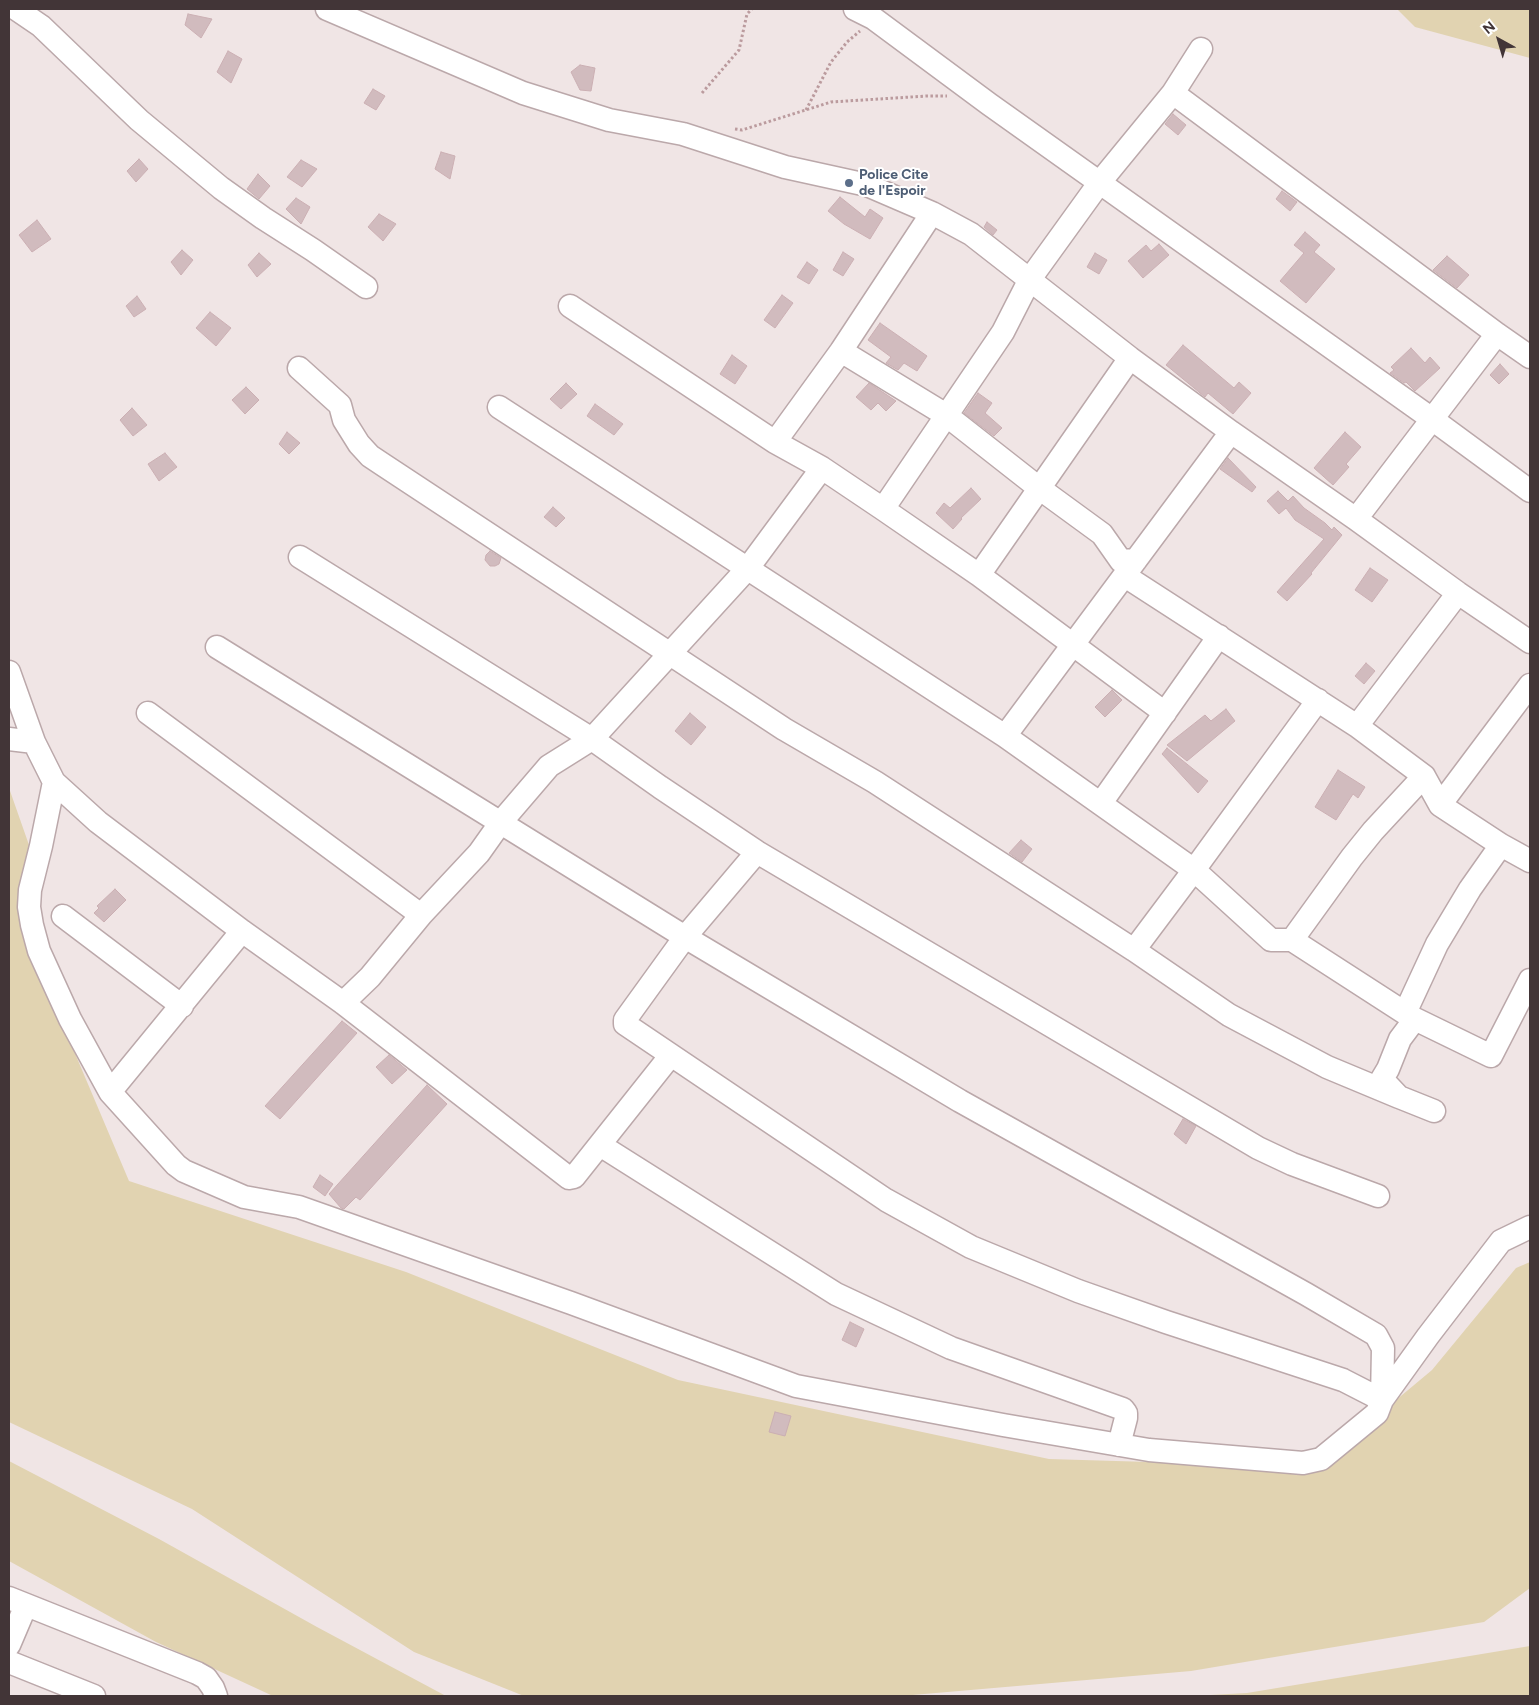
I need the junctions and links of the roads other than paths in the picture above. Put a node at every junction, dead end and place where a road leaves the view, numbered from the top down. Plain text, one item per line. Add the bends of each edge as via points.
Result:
1 (16, 9) edge
2 (327, 9) edge
3 (864, 14) edge
4 (1201, 49) dead end
5 (1173, 93) junction
6 (1100, 182) junction
7 (932, 213) junction
8 (1030, 279) junction
9 (366, 287) dead end
10 (570, 306) dead end
11 (1497, 334) junction
12 (841, 351) junction
13 (1530, 356) edge
14 (1130, 358) junction
15 (299, 368) dead end
16 (499, 407) dead end
17 (946, 415) junction
18 (1432, 419) junction
19 (1231, 432) junction
20 (775, 442) junction
21 (822, 468) junction
22 (1039, 488) junction
23 (1530, 491) edge
24 (883, 509) junction
25 (1356, 519) junction
26 (300, 557) dead end
27 (748, 568) junction
28 (1130, 568) junction
29 (979, 575) junction
30 (1458, 593) junction
31 (1219, 636) junction
32 (1530, 641) edge
33 (1073, 644) junction
34 (217, 647) dead end
35 (670, 653) junction
36 (9, 672) edge
37 (1530, 685) edge
38 (1318, 700) junction
39 (148, 712) dead end
40 (1165, 713) junction
41 (1357, 726) junction
42 (1005, 736) junction
43 (9, 739) edge
44 (592, 739) junction
45 (34, 742) junction
46 (1424, 776) junction
47 (54, 782) junction
48 (1101, 804) junction
49 (1440, 805) junction
50 (501, 822) junction
51 (1501, 845) junction
52 (757, 852) junction
53 (1530, 861) edge
54 (1194, 870) junction
55 (421, 914) junction
56 (63, 916) dead end
57 (242, 931) junction
58 (685, 937) junction
59 (1292, 940) junction
60 (1134, 950) junction
61 (1530, 980) edge
62 (343, 1003) junction
63 (182, 1006) junction
64 (1410, 1016) junction
65 (671, 1055) junction
66 (110, 1092) junction
67 (1399, 1097) junction
68 (1434, 1112) dead end
69 (600, 1145) junction
70 (1378, 1196) dead end
71 (1530, 1227) edge
72 (1382, 1400) junction
73 (1119, 1445) junction
74 (17, 1601) edge
75 (9, 1646) edge
76 (9, 1662) edge
77 (94, 1696) edge
78 (216, 1696) edge

1 - 9 street via 41,26 140,120 214,182
2 - 7 street via 523,93 608,120 683,134 785,167 867,185
3 - 6 street
4 - 5 street
5 - 6 street
5 - 11 street
6 - 8 street
6 - 18 street
7 - 8 street via 971,234
7 - 12 street
8 - 14 street
8 - 17 street via 1003,332
10 - 20 street
11 - 13 street
11 - 18 street
12 - 17 street
12 - 20 street
14 - 19 street
14 - 22 street
15 - 35 street via 340,405 350,430 370,456
16 - 27 street
17 - 22 street
17 - 24 street
18 - 23 street
18 - 25 street
19 - 25 street
19 - 28 street
20 - 21 street
21 - 24 street
21 - 27 street
22 - 28 street via 1102,534
22 - 29 street
24 - 29 street
25 - 30 street
26 - 44 street
27 - 35 street
27 - 42 street
28 - 31 street
28 - 33 street
29 - 33 street
30 - 32 street
30 - 41 street
31 - 38 street
31 - 40 street
33 - 40 street
33 - 42 street
34 - 50 street
35 - 44 street
35 - 60 street via 784,729 875,782
36 - 45 street
37 - 49 street
38 - 41 street
38 - 54 street
39 - 55 street
40 - 48 street
41 - 46 street
42 - 48 street
43 - 45 street
44 - 50 street via 549,766
44 - 52 street
45 - 47 street
46 - 49 street
46 - 59 street via 1352,857
47 - 57 street via 98,822
47 - 66 street via 30,890 32,925 39,951 70,1019
48 - 54 street
49 - 51 street
50 - 55 street via 479,853
50 - 58 street
51 - 53 street
51 - 64 street via 1437,944
52 - 58 street
52 - 70 street via 1258,1148
54 - 59 street via 1271,940
54 - 60 street
55 - 62 street via 370,977
56 - 63 street
57 - 62 street
57 - 63 street
58 - 65 street via 624,1022
58 - 72 street via 960,1102 1376,1335 1383,1348
59 - 64 street
60 - 67 street via 1229,1015 1327,1067
61 - 64 street via 1491,1056
62 - 69 street via 569,1178 574,1177
63 - 66 street
64 - 67 street via 1382,1079
65 - 69 street
65 - 72 street via 886,1200 971,1247 1078,1291 1343,1380
66 - 73 street via 176,1165 244,1196 299,1207 796,1386
67 - 68 street
69 - 73 street via 836,1294 951,1348 1123,1409 1126,1418
71 - 72 street via 1501,1240
72 - 73 street via 1377,1413 1321,1459 1312,1462
74 - 75 street
74 - 78 street via 197,1672 206,1678
76 - 77 street

